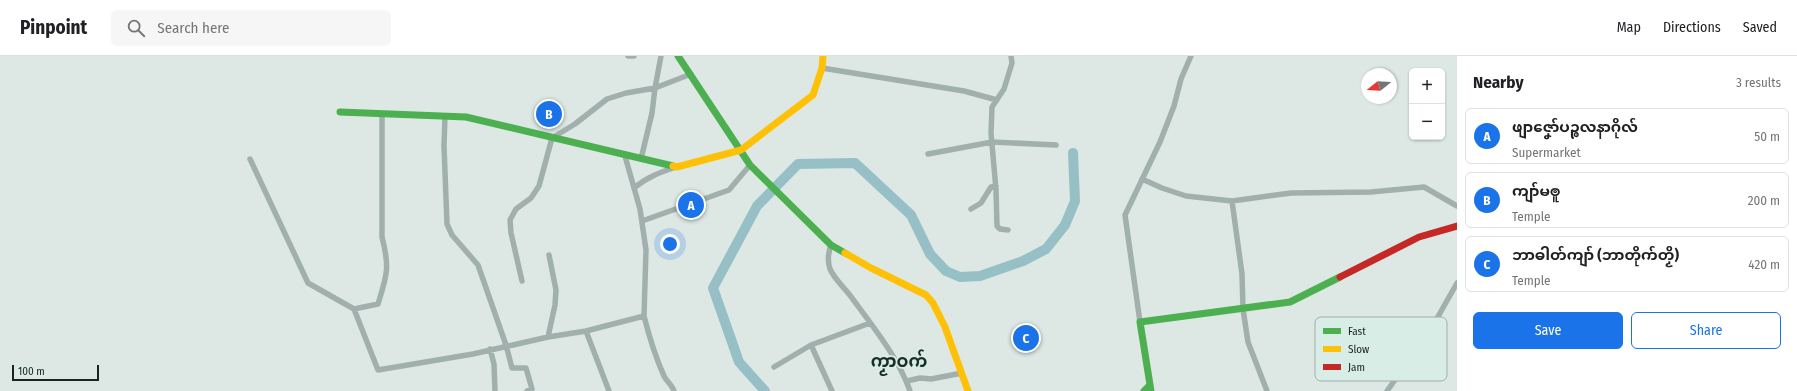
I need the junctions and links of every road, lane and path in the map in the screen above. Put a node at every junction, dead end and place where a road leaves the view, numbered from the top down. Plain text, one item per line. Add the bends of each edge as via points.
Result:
1 (628, 56) edge
2 (634, 56) edge
3 (661, 56) edge
4 (678, 56) edge
5 (823, 56) edge
6 (1011, 56) edge
7 (1191, 56) edge
8 (822, 68) junction
9 (691, 74) junction
10 (655, 88) junction
11 (997, 100) junction
12 (340, 112) dead end
13 (382, 114) junction
14 (445, 116) junction
15 (552, 138) junction
16 (992, 142) junction
17 (1056, 145) dead end
18 (741, 150) junction
19 (928, 154) dead end
20 (625, 156) junction
21 (250, 159) dead end
22 (642, 159) junction
23 (750, 165) junction
24 (676, 167) junction
25 (1142, 178) junction
26 (996, 186) junction
27 (634, 188) junction
28 (1232, 201) junction
29 (1457, 206) edge
30 (971, 209) dead end
31 (642, 222) junction
32 (1457, 226) edge
33 (1008, 230) dead end
34 (831, 245) junction
35 (549, 255) dead end
36 (522, 281) dead end
37 (1457, 283) edge
38 (354, 309) junction
39 (1243, 309) junction
40 (644, 316) junction
41 (1438, 317) edge
42 (1140, 322) junction
43 (870, 323) junction
44 (586, 331) junction
45 (548, 336) junction
46 (506, 345) junction
47 (811, 345) junction
48 (490, 349) junction
49 (774, 367) dead end
50 (962, 373) junction
51 (907, 381) junction
52 (1394, 381) edge
53 (1150, 388) edge
54 (495, 391) edge
55 (527, 391) edge
56 (609, 391) edge
57 (674, 391) edge
58 (832, 391) edge
59 (910, 391) edge
60 (968, 391) edge
61 (1144, 391) edge
62 (1267, 391) edge
63 (1387, 391) edge

1 - 2 street
3 - 10 street
4 - 9 street
5 - 8 street
6 - 11 street via 1012,63 1004,89
7 - 25 street via 1160,142
8 - 11 street via 964,91
8 - 18 street via 813,95
9 - 10 street
9 - 18 street
10 - 15 street via 607,99
10 - 22 street
11 - 16 street via 992,107
12 - 13 street
13 - 14 street
13 - 38 street via 382,237 387,257 387,273 378,304
14 - 15 street via 466,117
14 - 46 street via 447,224 452,235 478,265
15 - 20 street
15 - 36 street via 539,186 531,198 516,209 510,220
16 - 17 street
16 - 19 street
16 - 26 street
18 - 23 street
18 - 24 street
20 - 22 street
20 - 27 street
21 - 38 street via 308,283
22 - 24 street
23 - 31 street via 729,190
23 - 34 street
24 - 27 street via 643,180
25 - 28 street via 1186,196
25 - 42 street via 1125,215
26 - 30 street via 991,187 981,203
26 - 33 street via 997,226
27 - 31 street
28 - 29 street via 1291,193 1371,192 1424,187
28 - 39 street via 1242,274
31 - 40 street via 646,250
32 - 39 street via 1419,237 1290,302
34 - 43 street via 828,262 833,275
34 - 50 street via 870,268 926,295 935,306
35 - 45 street via 556,290
37 - 41 street
38 - 48 street via 378,370
39 - 42 street
39 - 62 street via 1248,342
40 - 44 street
40 - 57 street via 663,372
42 - 53 street
43 - 47 street
43 - 51 street
44 - 45 street
44 - 56 street
45 - 46 street
46 - 48 street
46 - 55 street via 512,368 526,368 532,389
47 - 49 street
47 - 58 street
48 - 54 street via 494,364
50 - 51 street
50 - 60 street
51 - 59 street
52 - 63 street
53 - 61 street

